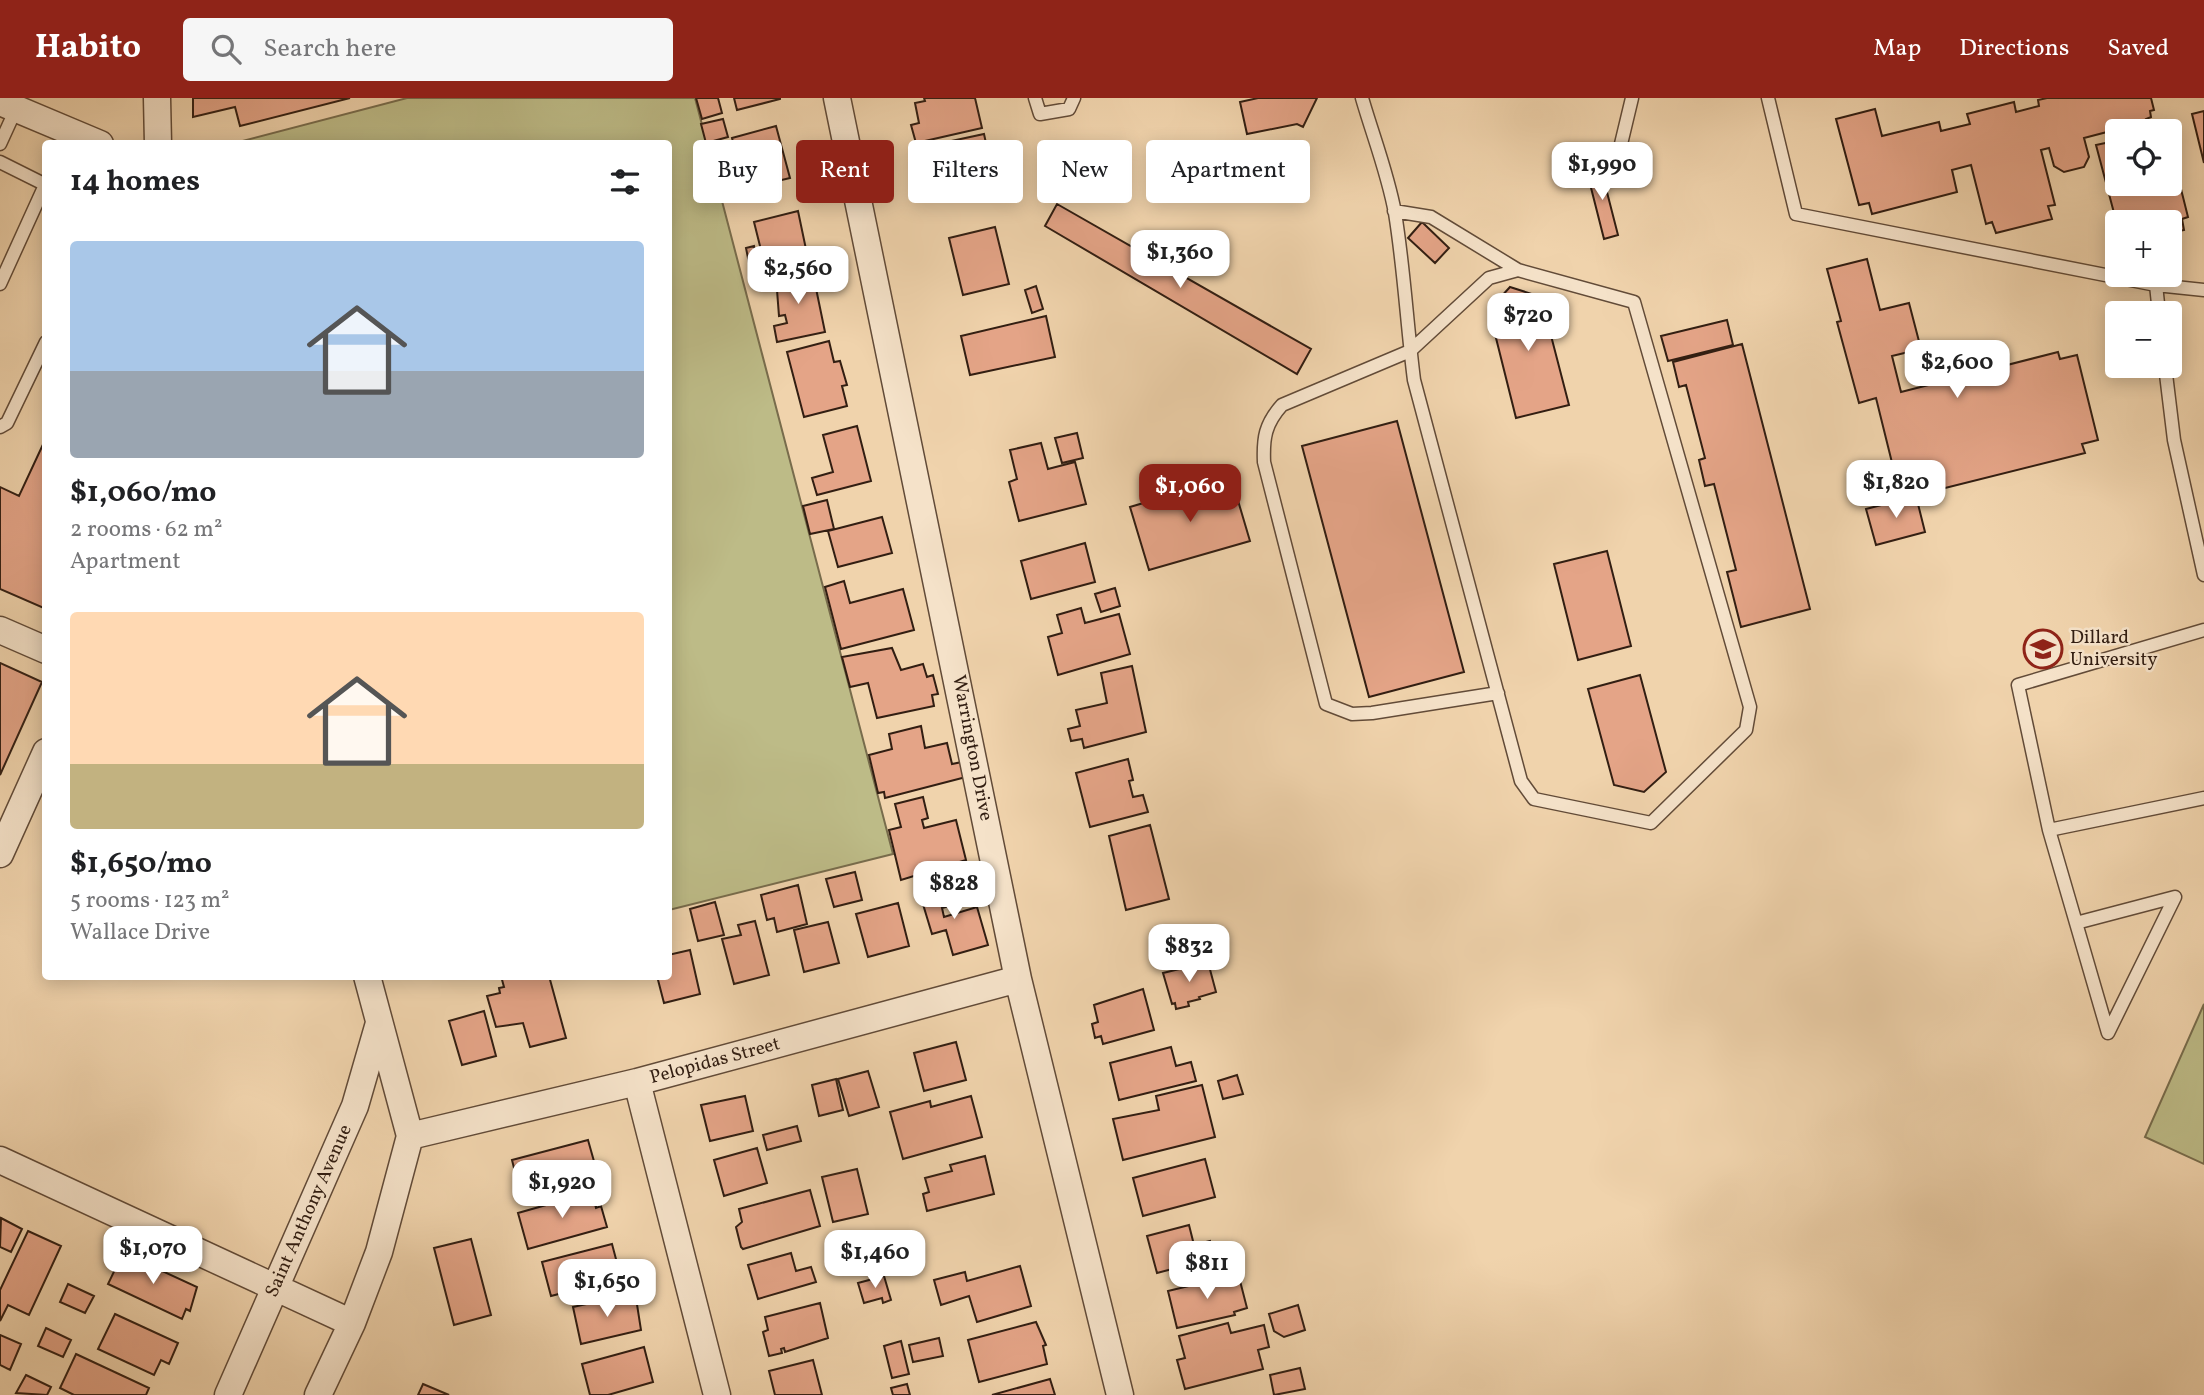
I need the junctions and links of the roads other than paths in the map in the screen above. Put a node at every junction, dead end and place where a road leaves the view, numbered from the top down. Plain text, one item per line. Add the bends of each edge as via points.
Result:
1 (157, 98) edge
2 (837, 98) edge
3 (1035, 98) edge
4 (1074, 98) edge
5 (1362, 98) edge
6 (1632, 98) edge
7 (1768, 98) edge
8 (8, 106) edge
9 (90, 140) edge
10 (150, 140) edge
11 (0, 144) edge
12 (1621, 144) dead end
13 (0, 162) edge
14 (42, 183) edge
15 (42, 192) edge
16 (1394, 211) junction
17 (1518, 270) junction
18 (2105, 275) edge
19 (0, 284) edge
20 (2175, 287) edge
21 (2204, 290) edge
22 (42, 350) edge
23 (1410, 351) junction
24 (2166, 378) edge
25 (4, 425) edge
26 (2204, 575) edge
27 (0, 630) edge
28 (2204, 631) edge
29 (42, 648) edge
30 (1497, 692) junction
31 (42, 761) edge
32 (2204, 798) edge
33 (2049, 830) junction
34 (0, 854) edge
35 (2076, 923) junction
36 (1018, 979) junction
37 (369, 980) edge
38 (379, 1023) junction
39 (637, 1082) junction
40 (410, 1136) junction
41 (0, 1160) edge
42 (275, 1287) junction
43 (352, 1323) junction
44 (228, 1395) edge
45 (318, 1395) edge
46 (717, 1395) edge
47 (1120, 1395) edge

1 - 10 street
2 - 36 street, Warrington Drive
3 - 4 lane via 1040,114 1069,109
5 - 16 lane
6 - 12 lane
7 - 18 lane via 1796,214
8 - 9 street
8 - 11 lane
13 - 14 lane
15 - 19 lane
16 - 17 lane via 1431,217
16 - 23 lane
17 - 23 lane via 1489,278
17 - 30 lane via 1634,302 1750,707 1746,730 1651,823 1534,799 1521,781
20 - 21 lane
22 - 25 lane
23 - 30 lane
23 - 30 lane via 1282,405 1263,437 1264,462 1326,704 1352,714 1372,713
24 - 26 lane via 2174,440
27 - 29 street
28 - 33 lane via 2018,685
31 - 34 street
32 - 33 lane
33 - 35 lane
35 - 35 lane via 2104,1021 2108,1033 2175,897
36 - 39 street, Pelopidas Street
36 - 47 street, Warrington Drive
37 - 38 street
38 - 40 street
38 - 42 street, Saint Anthony Avenue via 355,1107
39 - 40 street, Pelopidas Street
39 - 46 street
40 - 43 street via 379,1252
41 - 42 street
42 - 43 street
42 - 44 street, Saint Anthony Avenue
43 - 45 street

